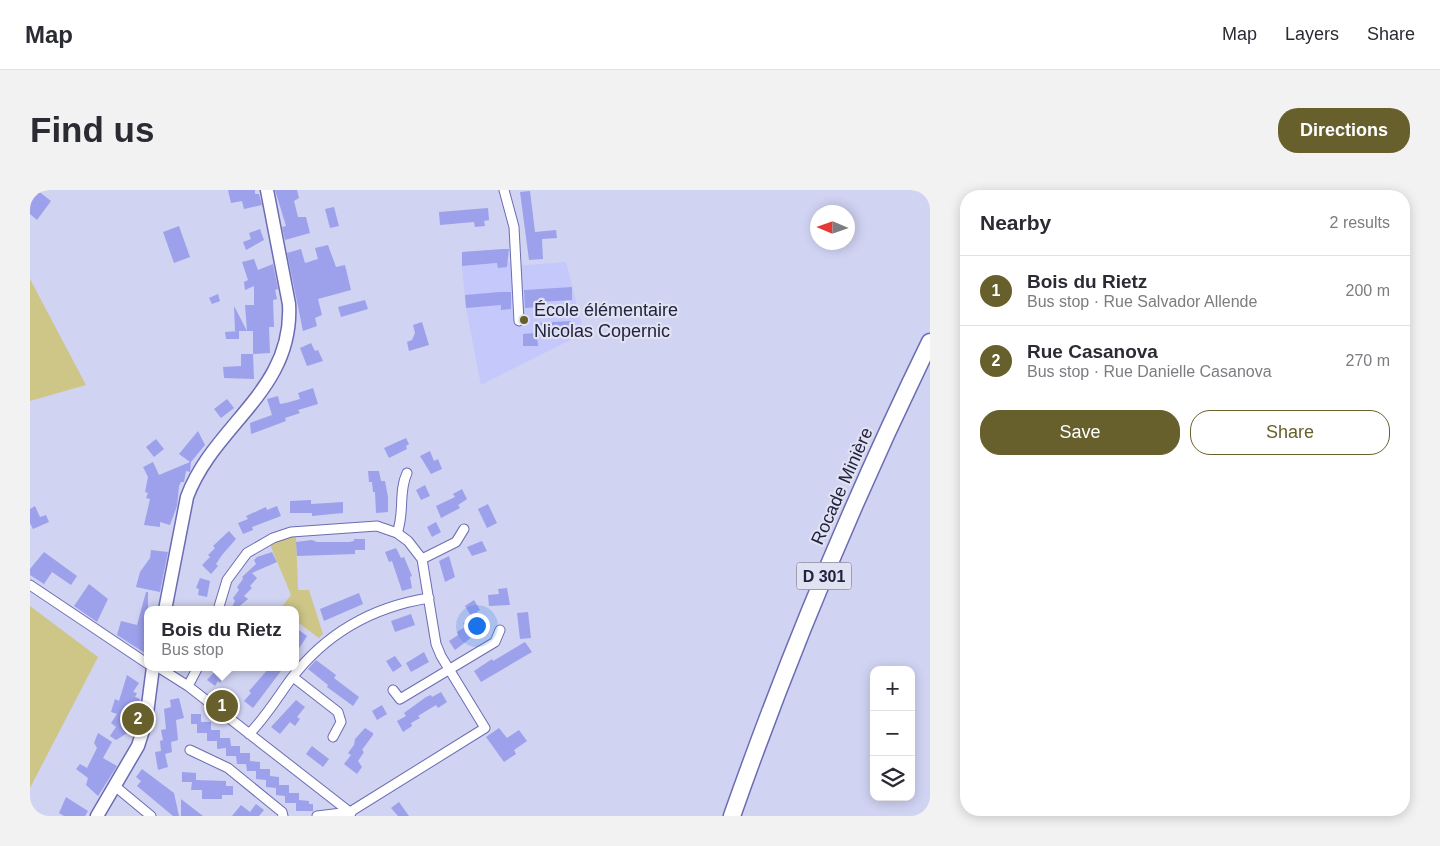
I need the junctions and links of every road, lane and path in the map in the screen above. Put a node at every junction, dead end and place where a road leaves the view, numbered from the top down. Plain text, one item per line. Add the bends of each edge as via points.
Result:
1 (267, 190) edge
2 (504, 190) edge
3 (519, 321) dead end
4 (930, 342) edge
5 (930, 362) edge
6 (407, 473) dead end
7 (464, 529) dead end
8 (397, 533) junction
9 (422, 559) junction
10 (30, 585) edge
11 (429, 598) junction
12 (166, 606) edge
13 (219, 606) edge
14 (500, 630) dead end
15 (144, 661) edge
16 (299, 670) edge
17 (449, 670) junction
18 (152, 671) edge
19 (164, 671) edge
20 (196, 671) edge
21 (298, 671) edge
22 (292, 677) junction
23 (188, 686) junction
24 (393, 690) dead end
25 (249, 734) junction
26 (333, 737) dead end
27 (190, 750) dead end
28 (116, 787) junction
29 (352, 814) edge
30 (97, 816) edge
31 (151, 816) edge
32 (283, 816) edge
33 (317, 816) edge
34 (732, 816) edge
35 (741, 816) edge

1 - 12 street via 289,304 290,320 284,349 268,384 204,463 192,485
2 - 3 street via 514,227
4 - 34 highway, Rocade Minière / D 301 via 813,602
5 - 35 highway, Rocade Minière / D 301 via 896,431 823,600
6 - 8 street via 402,485 402,520
7 - 9 street via 456,542
8 - 9 street
8 - 13 street via 377,526 292,532 273,538 247,553 228,580
9 - 11 street
10 - 15 street
11 - 16 street via 412,600 342,629
11 - 17 street via 436,644
14 - 17 street via 495,642
17 - 24 street via 400,699
17 - 29 street via 486,728
18 - 28 street via 143,735
19 - 23 street
20 - 23 street
21 - 22 street
22 - 25 street
22 - 26 street via 338,712 341,722
23 - 25 street
25 - 29 street
27 - 32 street via 228,768
28 - 30 street
28 - 31 street
29 - 33 street

